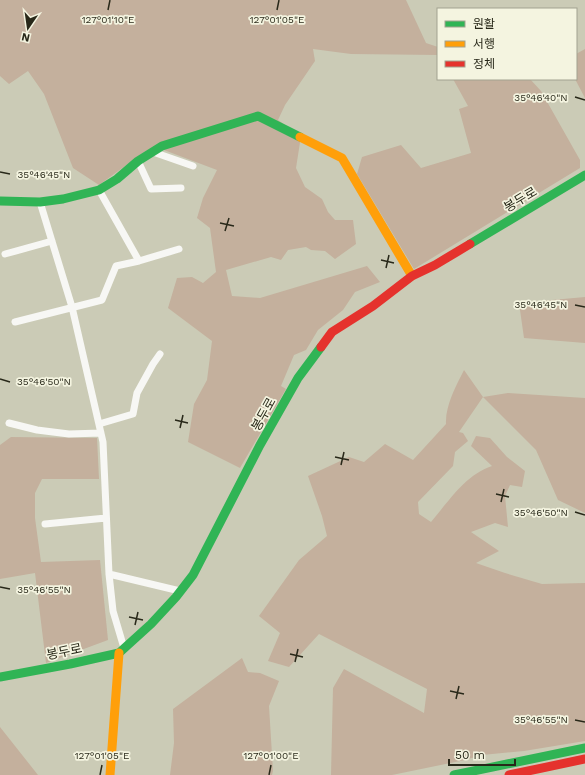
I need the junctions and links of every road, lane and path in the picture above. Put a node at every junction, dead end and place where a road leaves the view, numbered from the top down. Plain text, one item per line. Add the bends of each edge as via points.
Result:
1 (153, 152) junction
2 (138, 161) junction
3 (193, 166) dead end
4 (585, 175) edge
5 (181, 188) dead end
6 (99, 190) junction
7 (0, 201) edge
8 (40, 202) junction
9 (52, 241) junction
10 (179, 249) dead end
11 (5, 254) dead end
12 (139, 262) junction
13 (412, 276) junction
14 (72, 307) junction
15 (15, 322) dead end
16 (160, 354) dead end
17 (9, 422) dead end
18 (99, 424) junction
19 (100, 433) junction
20 (106, 518) junction
21 (45, 524) dead end
22 (109, 574) junction
23 (180, 591) junction
24 (122, 650) junction
25 (0, 677) edge
26 (585, 748) edge
27 (585, 759) edge
28 (110, 775) edge
29 (454, 775) edge
30 (509, 775) edge

1 - 2 main road
1 - 3 street
1 - 13 main road via 162,146 258,116 280,126 342,158
2 - 5 street via 151,189
2 - 6 main road
4 - 13 main road, 봉두로 via 435,265
6 - 8 main road
6 - 12 street
7 - 8 main road
8 - 9 street
9 - 11 street
9 - 14 street
10 - 12 street
12 - 14 street via 116,266 102,300
13 - 23 main road, 봉두로 via 373,306 332,332 307,365 260,445 193,575
14 - 15 street
14 - 18 street
16 - 18 street via 137,393 133,414
17 - 19 street via 37,430 69,434
18 - 19 street
19 - 20 street
20 - 21 street
20 - 22 street
22 - 23 street
22 - 24 street via 113,611
23 - 24 main road, 봉두로 via 151,624
24 - 25 main road, 봉두로 via 70,664
24 - 28 main road
26 - 29 main road
27 - 30 main road

